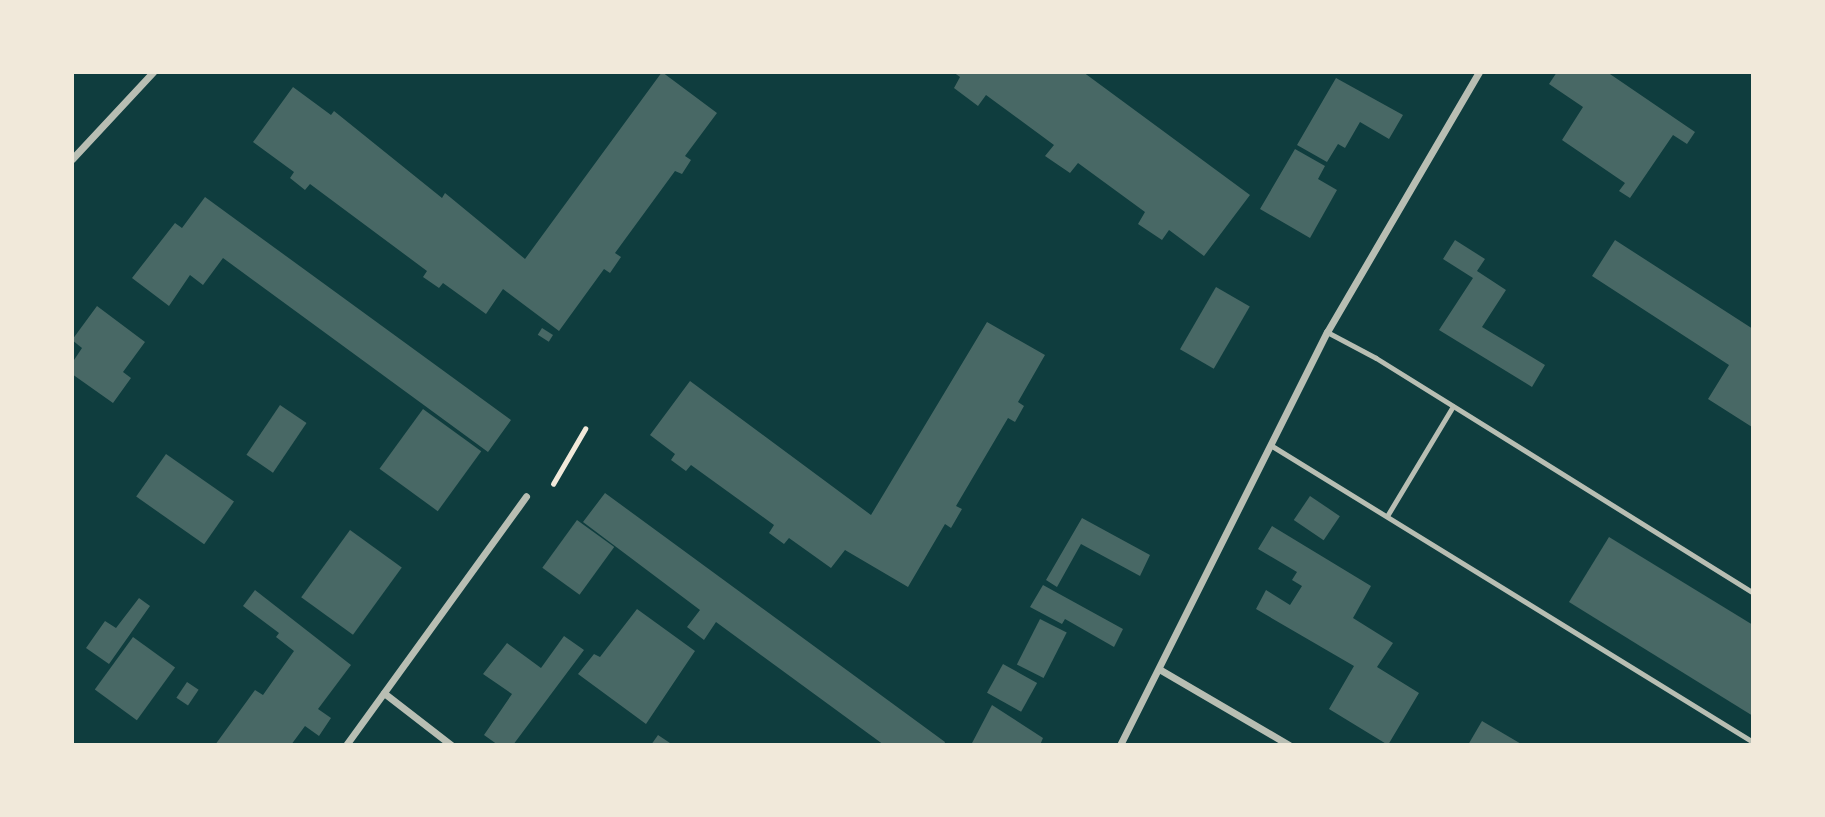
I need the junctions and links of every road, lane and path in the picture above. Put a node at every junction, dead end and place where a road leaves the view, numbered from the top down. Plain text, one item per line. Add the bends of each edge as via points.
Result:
1 (153, 72) edge
2 (1479, 72) edge
3 (72, 159) edge
4 (1327, 332) junction
5 (1453, 406) junction
6 (585, 429) dead end
7 (1272, 446) junction
8 (549, 492) dead end
9 (526, 496) dead end
10 (1387, 516) junction
11 (1753, 593) edge
12 (1159, 668) junction
13 (384, 693) junction
14 (1753, 742) edge
15 (346, 745) edge
16 (451, 745) edge
17 (1120, 745) edge
18 (1289, 745) edge

1 - 3 street
2 - 4 street
4 - 5 lane
4 - 7 street
5 - 10 lane
5 - 11 lane
6 - 8 path
7 - 10 lane
7 - 12 street
9 - 13 street
10 - 14 lane
12 - 17 street
12 - 18 street
13 - 15 street
13 - 16 street

